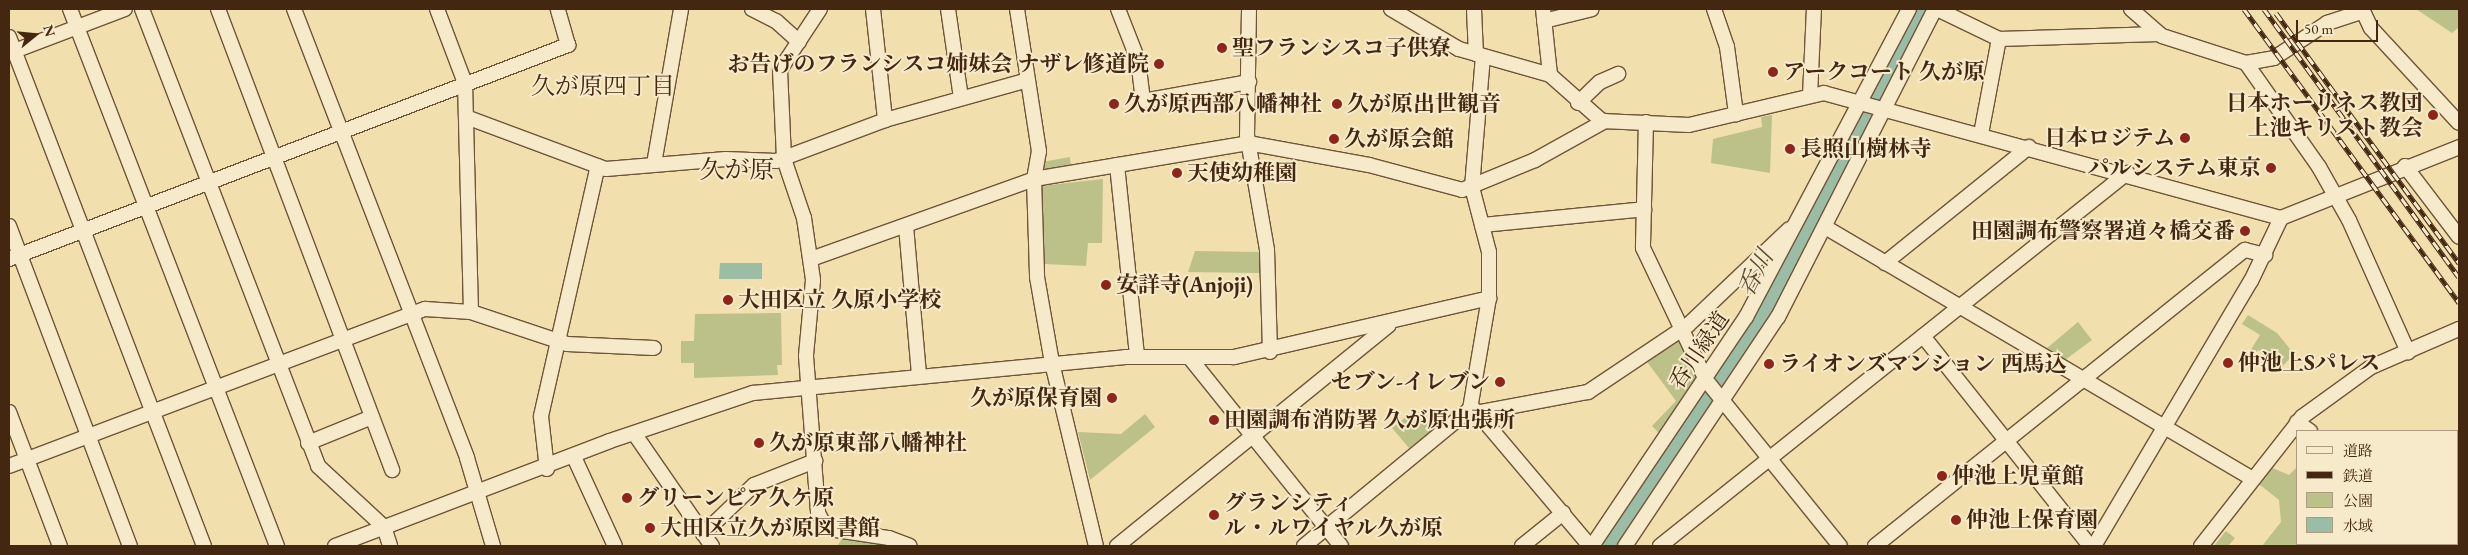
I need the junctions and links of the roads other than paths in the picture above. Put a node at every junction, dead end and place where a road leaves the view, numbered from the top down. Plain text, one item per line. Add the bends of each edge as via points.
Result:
1 (70, 9) edge
2 (125, 9) edge
3 (142, 9) edge
4 (218, 9) edge
5 (294, 9) edge
6 (437, 9) edge
7 (558, 9) edge
8 (681, 9) edge
9 (752, 9) edge
10 (820, 9) edge
11 (873, 9) edge
12 (948, 9) edge
13 (1017, 9) edge
14 (1118, 9) edge
15 (1249, 9) edge
16 (1391, 9) edge
17 (1474, 9) edge
18 (1592, 9) edge
19 (1714, 9) edge
20 (1814, 9) edge
21 (1909, 9) edge
22 (1936, 9) edge
23 (2131, 9) edge
24 (2362, 10) edge
25 (1544, 15) edge
26 (78, 27) junction
27 (2159, 34) junction
28 (9, 37) edge
29 (1999, 39) junction
30 (799, 42) junction
31 (11, 52) edge
32 (1479, 55) junction
33 (2246, 63) junction
34 (1618, 74) dead end
35 (1550, 75) junction
36 (1028, 80) junction
37 (1249, 82) junction
38 (465, 83) junction
39 (1810, 96) junction
40 (961, 98) junction
41 (1861, 102) junction
42 (1578, 103) junction
43 (1882, 108) junction
44 (1736, 114) junction
45 (466, 117) junction
46 (885, 120) junction
47 (1605, 121) junction
48 (1646, 122) junction
49 (2459, 123) edge
50 (341, 130) junction
51 (1981, 134) junction
52 (1248, 143) junction
53 (2459, 146) edge
54 (2028, 147) junction
55 (274, 156) junction
56 (784, 159) junction
57 (654, 164) junction
58 (1117, 165) junction
59 (598, 166) junction
60 (2406, 166) junction
61 (2127, 174) junction
62 (1034, 179) junction
63 (208, 182) junction
64 (1472, 187) junction
65 (2334, 194) junction
66 (146, 206) junction
67 (1644, 209) junction
68 (2281, 218) junction
69 (1797, 221) junction
70 (1482, 225) junction
71 (9, 226) edge
72 (906, 226) junction
73 (1825, 227) junction
74 (82, 230) junction
75 (2459, 237) edge
76 (2265, 255) junction
77 (14, 257) edge
78 (811, 259) junction
79 (1885, 263) junction
80 (1489, 298) junction
81 (1961, 305) junction
82 (410, 312) junction
83 (472, 312) junction
84 (1391, 323) junction
85 (1682, 330) junction
86 (2458, 331) edge
87 (1923, 336) junction
88 (343, 338) junction
89 (559, 340) junction
90 (654, 348) dead end
91 (1270, 352) junction
92 (2408, 352) junction
93 (1137, 356) junction
94 (1190, 358) junction
95 (277, 362) junction
96 (1052, 363) junction
97 (918, 374) junction
98 (1706, 379) junction
99 (2082, 380) junction
100 (214, 386) junction
101 (809, 386) junction
102 (1721, 399) junction
103 (151, 410) junction
104 (1475, 410) junction
105 (9, 412) edge
106 (372, 417) junction
107 (2297, 422) junction
108 (2163, 424) junction
109 (2309, 430) edge
110 (90, 434) junction
111 (636, 436) junction
112 (1253, 438) junction
113 (2006, 442) junction
114 (308, 443) junction
115 (574, 457) junction
116 (27, 459) junction
117 (1770, 459) junction
118 (815, 461) junction
119 (9, 466) edge
120 (547, 469) junction
121 (392, 470) dead end
122 (2252, 479) junction
123 (480, 492) junction
124 (1563, 513) junction
125 (384, 527) junction
126 (1326, 528) junction
127 (703, 534) junction
128 (60, 546) edge
129 (130, 546) edge
130 (204, 546) edge
131 (277, 546) edge
132 (335, 546) edge
133 (390, 546) edge
134 (493, 546) edge
135 (615, 546) edge
136 (712, 546) edge
137 (910, 546) edge
138 (1096, 546) edge
139 (1117, 546) edge
140 (1304, 546) edge
141 (1341, 546) edge
142 (1522, 546) edge
143 (1591, 546) edge
144 (1626, 546) edge
145 (1660, 546) edge
146 (1840, 546) edge
147 (1875, 546) edge
148 (2092, 546) edge
149 (2201, 546) edge

1 - 26 street
2 - 26 street
3 - 63 street
4 - 55 street
5 - 50 street
6 - 38 street
7 - 38 street via 568,45
8 - 57 street
9 - 30 street via 776,21
10 - 30 street
11 - 46 street
12 - 40 street
13 - 36 street
14 - 37 street via 1138,60 1144,101
15 - 37 street
16 - 32 street
17 - 32 street
18 - 25 street
19 - 44 street via 1727,47
20 - 39 street
21 - 41 street, 呑川緑道
22 - 29 street
22 - 43 street
23 - 27 street
24 - 33 street via 2327,23 2274,58
24 - 49 street via 2371,28
25 - 35 street
26 - 31 street
26 - 66 street
27 - 29 street
27 - 33 street
28 - 31 street
29 - 51 street
30 - 56 street via 780,70
31 - 74 street
32 - 35 street
32 - 64 street
33 - 65 street
34 - 42 street via 1600,82
35 - 42 street
36 - 40 street
36 - 62 street via 1039,151
37 - 52 street
38 - 45 street
38 - 50 street
39 - 41 street via 1824,92
39 - 44 street
40 - 46 street
41 - 43 street
41 - 69 street, 呑川緑道
42 - 47 street
43 - 51 street
43 - 73 street
44 - 48 street via 1689,125
45 - 59 street
45 - 83 street
46 - 56 street
47 - 48 street
47 - 64 street via 1535,160
48 - 67 street
50 - 55 street
50 - 82 street
51 - 54 street
52 - 58 street
52 - 64 street via 1369,165 1462,190
52 - 91 street via 1267,250
53 - 60 street
54 - 61 street
54 - 79 street
55 - 63 street
55 - 88 street
56 - 57 street
56 - 78 street
57 - 59 street
58 - 62 street
58 - 93 street
59 - 89 street
60 - 65 street
60 - 75 street
61 - 68 street
61 - 81 street
62 - 72 street
62 - 96 street via 1037,277
63 - 66 street
63 - 95 street
64 - 70 street
65 - 68 street
65 - 92 street
66 - 74 street
66 - 100 street
67 - 70 street
67 - 85 street via 1643,248
68 - 76 street
69 - 85 street
69 - 98 street, 呑川緑道 via 1746,317
70 - 80 street via 1490,252
71 - 77 street
72 - 78 street
72 - 97 street
73 - 79 street
73 - 102 street via 1778,316
74 - 77 street
74 - 103 street
76 - 99 street via 2245,250
76 - 108 street
77 - 110 street
78 - 101 street
79 - 81 street
80 - 84 street
80 - 104 street
81 - 87 street
81 - 99 street
82 - 83 street via 425,308
82 - 88 street
82 - 123 street
83 - 89 street
84 - 91 street
84 - 112 street
85 - 98 street
85 - 104 street via 1588,392
86 - 92 street
87 - 113 street
87 - 117 street
88 - 95 street
88 - 106 street
89 - 90 street
89 - 120 street via 542,416
91 - 94 street
92 - 107 street via 2371,367
93 - 94 street
93 - 96 street
94 - 112 street
95 - 100 street
95 - 114 street
96 - 97 street
96 - 138 street
97 - 101 street
98 - 102 street
98 - 143 street, 呑川緑道
99 - 108 street
99 - 113 street
100 - 103 street
100 - 131 street
101 - 111 street via 753,393
101 - 118 street
102 - 117 street
102 - 144 street
103 - 110 street
103 - 130 street
104 - 124 street
104 - 126 street
105 - 116 street
106 - 114 street
106 - 121 street
107 - 109 street
107 - 122 street
108 - 122 street
108 - 148 street
110 - 116 street
110 - 129 street
111 - 115 street
111 - 127 street
112 - 126 street
112 - 139 street
113 - 147 street
113 - 148 street
114 - 125 street via 318,466
115 - 120 street
115 - 135 street
116 - 119 street
116 - 128 street
117 - 145 street
117 - 146 street
118 - 127 street via 754,485
118 - 137 street via 818,513 823,523
120 - 123 street
122 - 149 street
123 - 125 street
123 - 134 street
124 - 142 street
124 - 143 street
125 - 132 street
125 - 133 street
126 - 140 street
126 - 141 street
127 - 136 street

